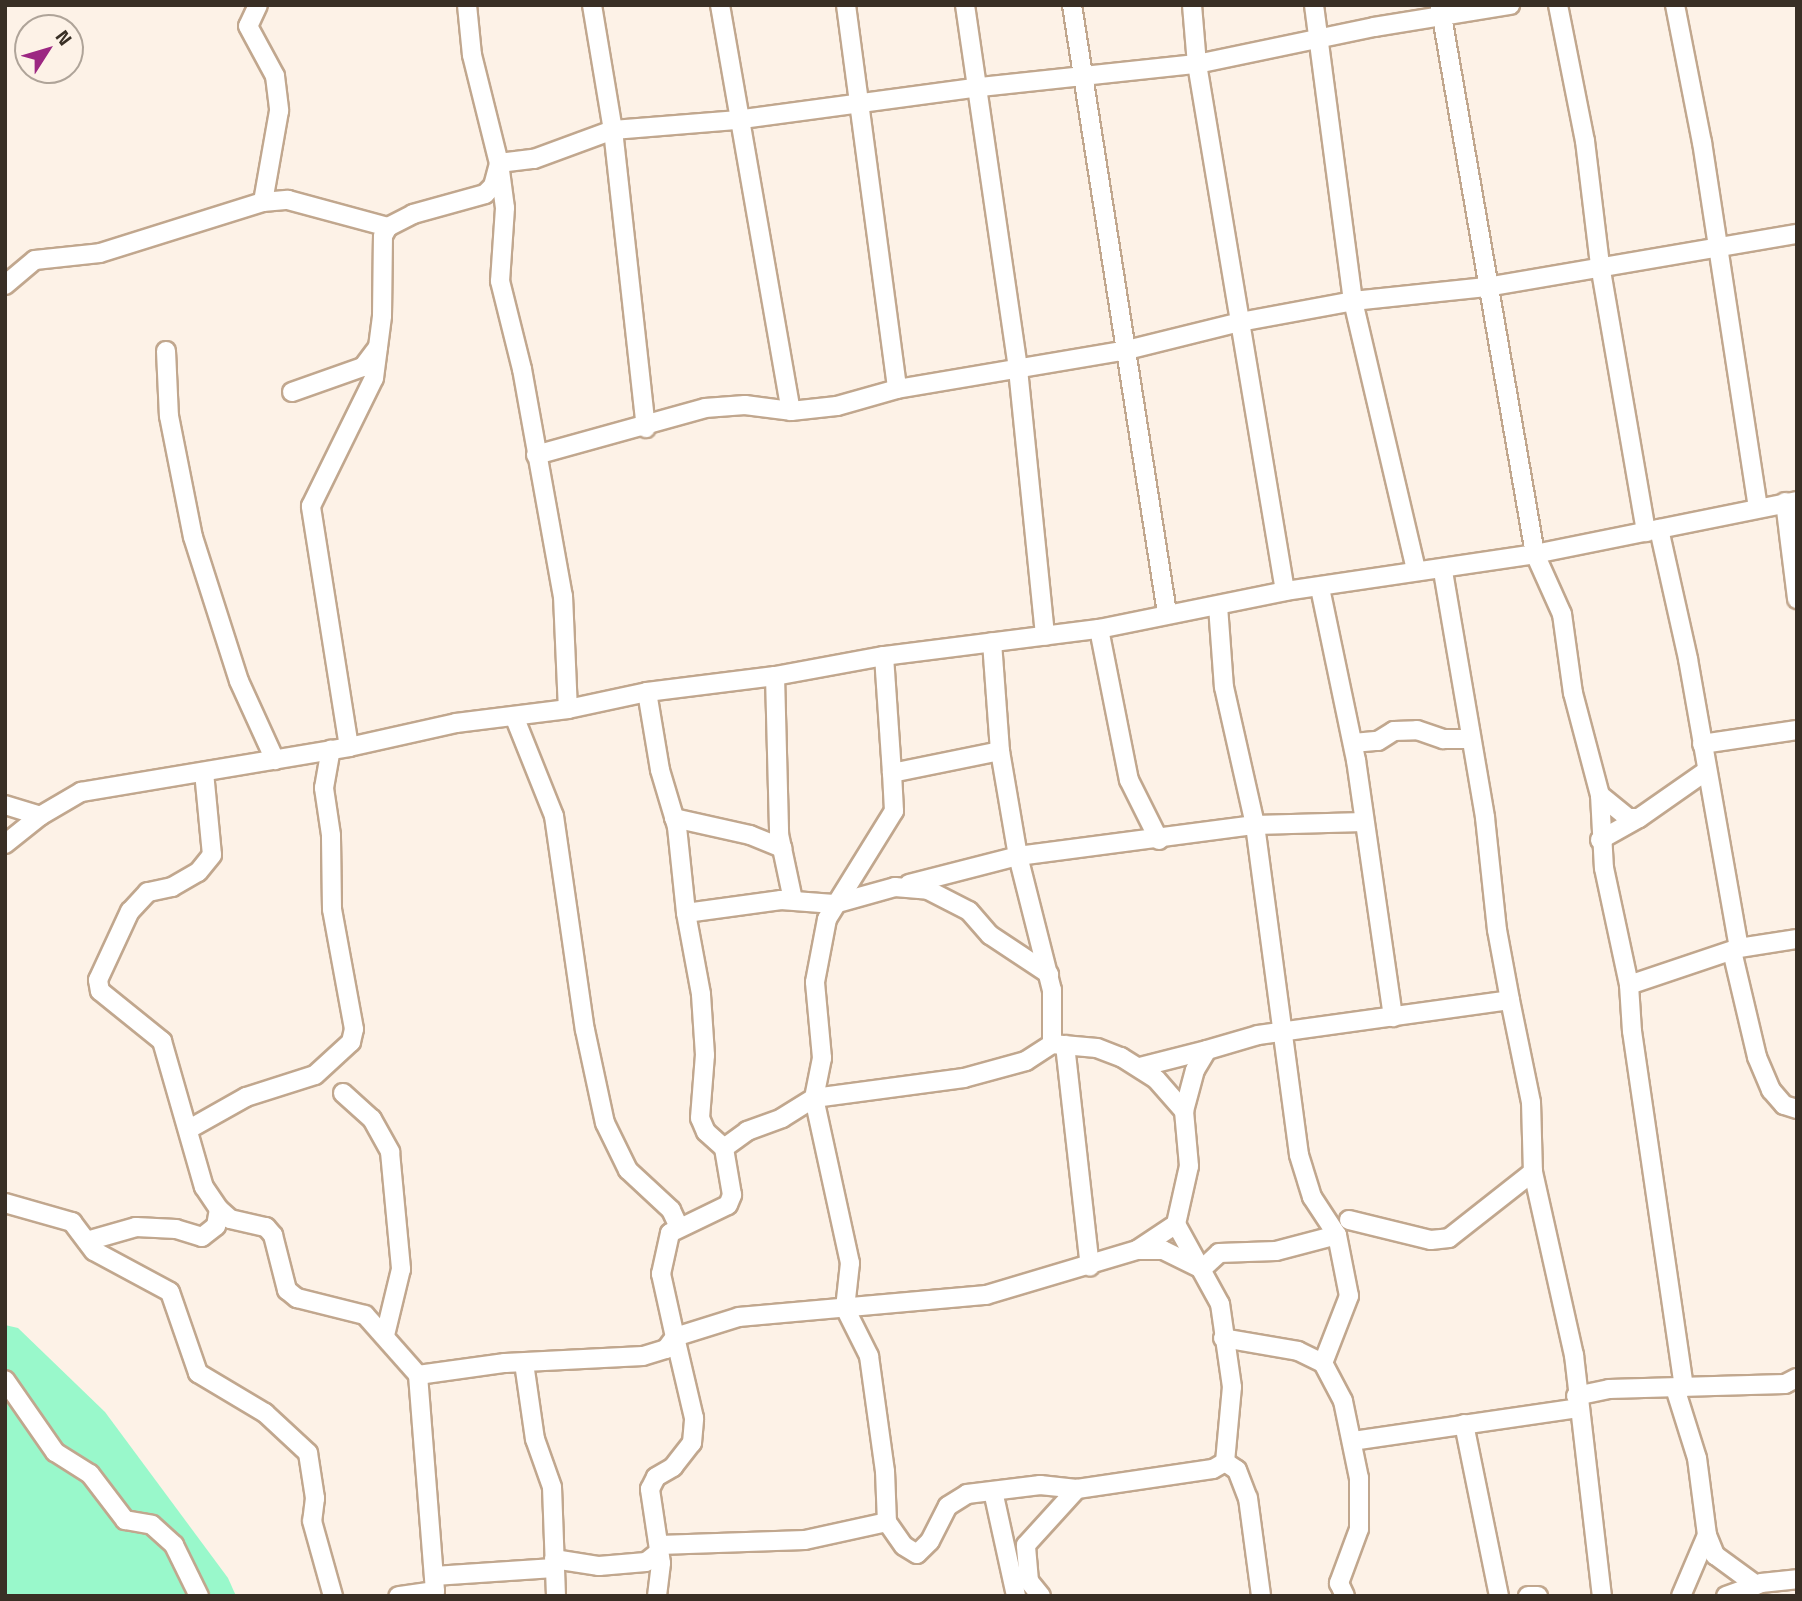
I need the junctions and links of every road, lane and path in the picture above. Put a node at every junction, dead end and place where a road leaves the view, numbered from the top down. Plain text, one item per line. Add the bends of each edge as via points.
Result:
1 (258, 5) edge
2 (467, 5) edge
3 (592, 5) edge
4 (720, 5) edge
5 (846, 5) edge
6 (965, 5) edge
7 (1072, 5) edge
8 (1192, 5) edge
9 (1314, 5) edge
10 (1510, 5) edge
11 (1558, 5) edge
12 (1675, 5) edge
13 (1441, 11) edge
14 (1319, 39) junction
15 (1197, 65) junction
16 (1083, 76) junction
17 (980, 87) junction
18 (860, 105) junction
19 (736, 120) junction
20 (613, 130) junction
21 (499, 163) junction
22 (263, 202) junction
23 (388, 227) junction
24 (1797, 234) edge
25 (1717, 248) junction
26 (1600, 265) junction
27 (5, 285) edge
28 (1486, 287) junction
29 (1353, 302) junction
30 (1240, 322) junction
31 (378, 347) junction
32 (1128, 350) junction
33 (166, 351) dead end
34 (1018, 369) junction
35 (897, 389) junction
36 (292, 392) dead end
37 (791, 411) junction
38 (646, 428) junction
39 (536, 455) junction
40 (1791, 502) edge
41 (1758, 506) junction
42 (1652, 530) junction
43 (1535, 554) junction
44 (1416, 570) junction
45 (1443, 570) junction
46 (1320, 588) junction
47 (1285, 591) junction
48 (1797, 599) edge
49 (1218, 606) junction
50 (1167, 613) junction
51 (1099, 629) junction
52 (1045, 635) junction
53 (992, 642) junction
54 (884, 656) junction
55 (775, 676) junction
56 (647, 692) junction
57 (568, 709) junction
58 (514, 716) junction
59 (1797, 730) edge
60 (1471, 739) junction
61 (1353, 743) junction
62 (1702, 744) junction
63 (340, 749) junction
64 (1000, 751) junction
65 (275, 760) junction
66 (204, 772) junction
67 (1705, 772) junction
68 (892, 773) junction
69 (1600, 795) junction
70 (5, 805) edge
71 (40, 816) junction
72 (674, 818) junction
73 (1639, 818) junction
74 (1364, 822) junction
75 (1255, 825) junction
76 (1159, 840) junction
77 (1600, 840) junction
78 (5, 844) edge
79 (783, 848) junction
80 (1018, 856) junction
81 (895, 887) junction
82 (793, 900) junction
83 (834, 904) junction
84 (686, 913) junction
85 (1797, 939) edge
86 (1736, 950) junction
87 (1049, 974) junction
88 (1629, 985) junction
89 (1510, 1000) junction
90 (1393, 1017) junction
91 (1283, 1031) junction
92 (1058, 1044) junction
93 (1208, 1050) junction
94 (1140, 1067) junction
95 (343, 1093) dead end
96 (814, 1098) junction
97 (1797, 1109) edge
98 (1184, 1111) junction
99 (191, 1129) junction
100 (724, 1148) junction
101 (1533, 1172) junction
102 (5, 1203) edge
103 (219, 1209) junction
104 (1349, 1220) dead end
105 (1176, 1224) junction
106 (680, 1227) junction
107 (1337, 1235) junction
108 (87, 1241) junction
109 (1138, 1250) junction
110 (1090, 1267) junction
111 (1202, 1269) junction
112 (845, 1308) junction
113 (385, 1335) junction
114 (675, 1337) junction
115 (1223, 1338) junction
116 (524, 1363) junction
117 (1323, 1363) junction
118 (418, 1375) junction
119 (1797, 1378) edge
120 (5, 1380) edge
121 (1680, 1388) junction
122 (1577, 1402) junction
123 (1464, 1424) junction
124 (1352, 1441) junction
125 (1224, 1462) junction
126 (1077, 1489) junction
127 (993, 1491) junction
128 (887, 1522) junction
129 (1707, 1535) junction
130 (659, 1549) junction
131 (554, 1563) junction
132 (1797, 1579) edge
133 (1756, 1585) junction
134 (436, 1588) edge
135 (199, 1596) edge
136 (332, 1596) edge
137 (398, 1596) edge
138 (556, 1596) edge
139 (657, 1596) edge
140 (1016, 1596) edge
141 (1041, 1596) edge
142 (1262, 1596) edge
143 (1345, 1596) edge
144 (1499, 1596) edge
145 (1528, 1596) edge
146 (1538, 1596) edge
147 (1602, 1596) edge
148 (1681, 1596) edge
149 (1726, 1596) edge

1 - 22 street via 248,26 275,76 278,111
2 - 21 street via 472,55
3 - 20 street
4 - 19 street
5 - 18 street
6 - 17 street
7 - 16 street
8 - 15 street
9 - 14 street
10 - 13 street
11 - 26 street via 1585,141
12 - 25 street
13 - 14 street
13 - 28 street
14 - 15 street
14 - 29 street
15 - 16 street
15 - 30 street
16 - 17 street
16 - 32 street
17 - 18 street
17 - 34 street
18 - 19 street
18 - 35 street via 874,244
19 - 20 street
19 - 37 street
20 - 21 street via 534,159
20 - 38 street
21 - 23 street via 493,186 485,194
21 - 39 street via 506,232 500,281 522,369
22 - 23 street via 288,200
22 - 27 street via 100,253 35,260
23 - 31 street via 383,236
24 - 25 street
25 - 26 street
25 - 41 street
26 - 28 street
26 - 42 street
28 - 29 street
28 - 43 street
29 - 30 street
29 - 44 street
30 - 32 street
30 - 47 street
31 - 36 street via 363,367
31 - 63 street via 374,378 311,506
32 - 34 street
32 - 50 street
33 - 65 street via 169,416 193,537 239,681
34 - 35 street
34 - 52 street
35 - 37 street via 865,400
37 - 38 street via 745,405 705,408
38 - 39 street
39 - 57 street via 563,596
40 - 41 street
40 - 48 street
41 - 42 street
42 - 43 street
42 - 62 street
43 - 45 street
43 - 69 street via 1562,614 1573,693
44 - 45 street
44 - 46 street
45 - 60 street
46 - 47 street
46 - 61 street
47 - 49 street
49 - 50 street
49 - 75 street via 1224,687
50 - 51 street
51 - 52 street
51 - 76 street via 1126,768
52 - 53 street
53 - 54 street
53 - 64 street
54 - 55 street
54 - 68 street
55 - 56 street
55 - 79 street via 776,797
56 - 57 street
56 - 72 street via 660,770
57 - 58 street
58 - 63 street via 456,723
58 - 106 street via 554,816 585,1030 605,1123 628,1170 671,1210
59 - 62 street
60 - 61 street via 1443,739 1405,730 1378,741
60 - 89 street
61 - 74 street
62 - 67 street
63 - 65 street
63 - 99 street via 324,788 331,835 332,909 354,1029 351,1042 315,1075 246,1097
64 - 68 street
64 - 80 street
65 - 66 street
66 - 71 street via 81,792
66 - 99 street via 212,855 198,872 172,887 148,892 130,911 98,980 104,998 124,1007 162,1041 176,1096
67 - 73 street
67 - 86 street
68 - 83 street via 894,811
69 - 73 street via 1628,818
69 - 77 street
70 - 71 street
71 - 78 street
72 - 79 street via 750,835
72 - 84 street
73 - 77 street
74 - 75 street
74 - 90 street
75 - 76 street
75 - 91 street
76 - 80 street
77 - 88 street
79 - 82 street
80 - 81 street
80 - 87 street
81 - 83 street
81 - 87 street via 928,890 957,904 982,922 989,935
82 - 83 street
82 - 84 street
83 - 96 street via 815,982 822,1058
84 - 100 street via 702,1005 700,1118 706,1132
85 - 86 street
86 - 88 street
86 - 97 street via 1758,1058 1771,1090 1784,1105
87 - 92 street
88 - 121 street
89 - 90 street
89 - 101 street via 1531,1102
90 - 91 street
91 - 93 street via 1236,1039
91 - 107 street via 1303,1171 1312,1197
92 - 94 street via 1097,1048
92 - 96 street via 1026,1061 964,1078
92 - 110 street
93 - 94 street
93 - 98 street via 1195,1070
94 - 98 street via 1175,1097
95 - 113 street via 372,1119 390,1152 401,1269
96 - 100 street via 782,1118 747,1131
96 - 112 street via 850,1263
98 - 105 street via 1189,1166
99 - 103 street via 204,1187
100 - 106 street via 733,1195 728,1205
101 - 104 street via 1449,1238 1431,1240
101 - 122 street via 1568,1319
102 - 108 street via 61,1216
103 - 108 street via 216,1226 202,1237 176,1229 136,1227
103 - 113 street via 230,1219 266,1227 273,1235 287,1290 297,1298 355,1311
105 - 109 street
105 - 111 street
106 - 114 street via 667,1239 662,1274
107 - 111 street via 1276,1251 1219,1253
107 - 117 street via 1349,1296
108 - 136 street via 94,1251 170,1292 198,1373 265,1413 308,1453 315,1498 312,1521
109 - 110 street
109 - 111 street via 1163,1250
110 - 112 street via 986,1295
111 - 115 street via 1220,1304
112 - 114 street via 739,1317
112 - 128 street via 869,1356 885,1471
113 - 118 street
114 - 116 street via 666,1349 643,1356
114 - 130 street via 694,1418 692,1443 673,1467 656,1477 650,1489
115 - 117 street via 1298,1351
115 - 125 street via 1232,1407
116 - 118 street
116 - 131 street via 535,1439 552,1487
117 - 124 street via 1338,1386
118 - 134 street
119 - 121 street via 1785,1384
120 - 135 street via 55,1452 90,1474 125,1520 152,1525 174,1545
121 - 122 street via 1609,1389
121 - 129 street via 1698,1458
122 - 123 street
122 - 147 street
123 - 124 street
123 - 144 street
124 - 143 street via 1359,1529 1339,1583
125 - 126 street via 1213,1469
125 - 142 street via 1237,1470 1248,1498
126 - 127 street via 1041,1485
126 - 141 street via 1026,1545 1029,1581
127 - 128 street via 958,1497 917,1554 904,1546
127 - 140 street
128 - 130 street via 805,1539
129 - 133 street via 1715,1555
129 - 148 street
130 - 131 street via 646,1562 607,1566
130 - 139 street
131 - 134 street
131 - 138 street
132 - 133 street
133 - 149 street
134 - 137 street
145 - 146 street

